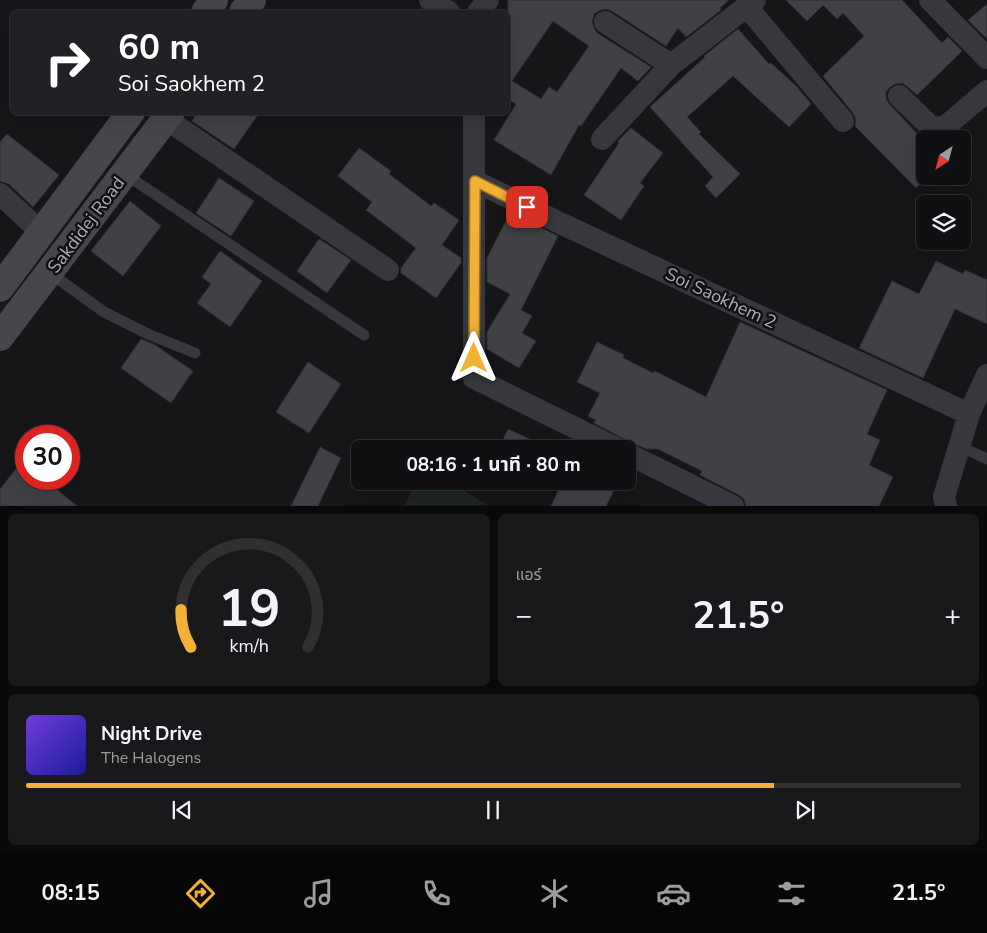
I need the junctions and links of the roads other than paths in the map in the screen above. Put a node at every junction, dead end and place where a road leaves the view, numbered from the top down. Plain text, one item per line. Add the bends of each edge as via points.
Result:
1 (430, 0) edge
2 (488, 0) edge
3 (930, 0) edge
4 (751, 4) edge
5 (446, 10) edge
6 (480, 10) edge
7 (605, 22) dead end
8 (987, 58) edge
9 (671, 65) junction
10 (987, 91) edge
11 (899, 96) dead end
12 (129, 115) edge
13 (474, 115) edge
14 (169, 116) edge
15 (843, 121) dead end
16 (602, 139) dead end
17 (125, 174) junction
18 (475, 181) junction
19 (0, 194) edge
20 (42, 233) junction
21 (388, 270) dead end
22 (50, 273) junction
23 (0, 288) edge
24 (364, 335) dead end
25 (0, 337) edge
26 (195, 353) dead end
27 (987, 375) edge
28 (969, 414) junction
29 (600, 440) edge
30 (959, 446) junction
31 (636, 458) edge
32 (987, 460) edge
33 (733, 506) edge
34 (946, 506) edge

1 - 5 street
2 - 6 street
3 - 8 street
4 - 9 street
4 - 15 street
7 - 9 street
9 - 16 street
10 - 11 street via 946,126 936,128
12 - 20 main road, Sakdidej Road
13 - 18 street
14 - 17 main road, Sakdidej Road
14 - 21 street
17 - 22 main road, Sakdidej Road
17 - 24 lane
18 - 28 street, Soi Saokhem 2
18 - 29 street via 474,378
19 - 20 street
20 - 23 main road, Sakdidej Road
22 - 25 main road, Sakdidej Road
22 - 26 lane via 104,312
27 - 28 street
28 - 30 street
30 - 32 lane
30 - 34 street via 944,497
31 - 33 street

